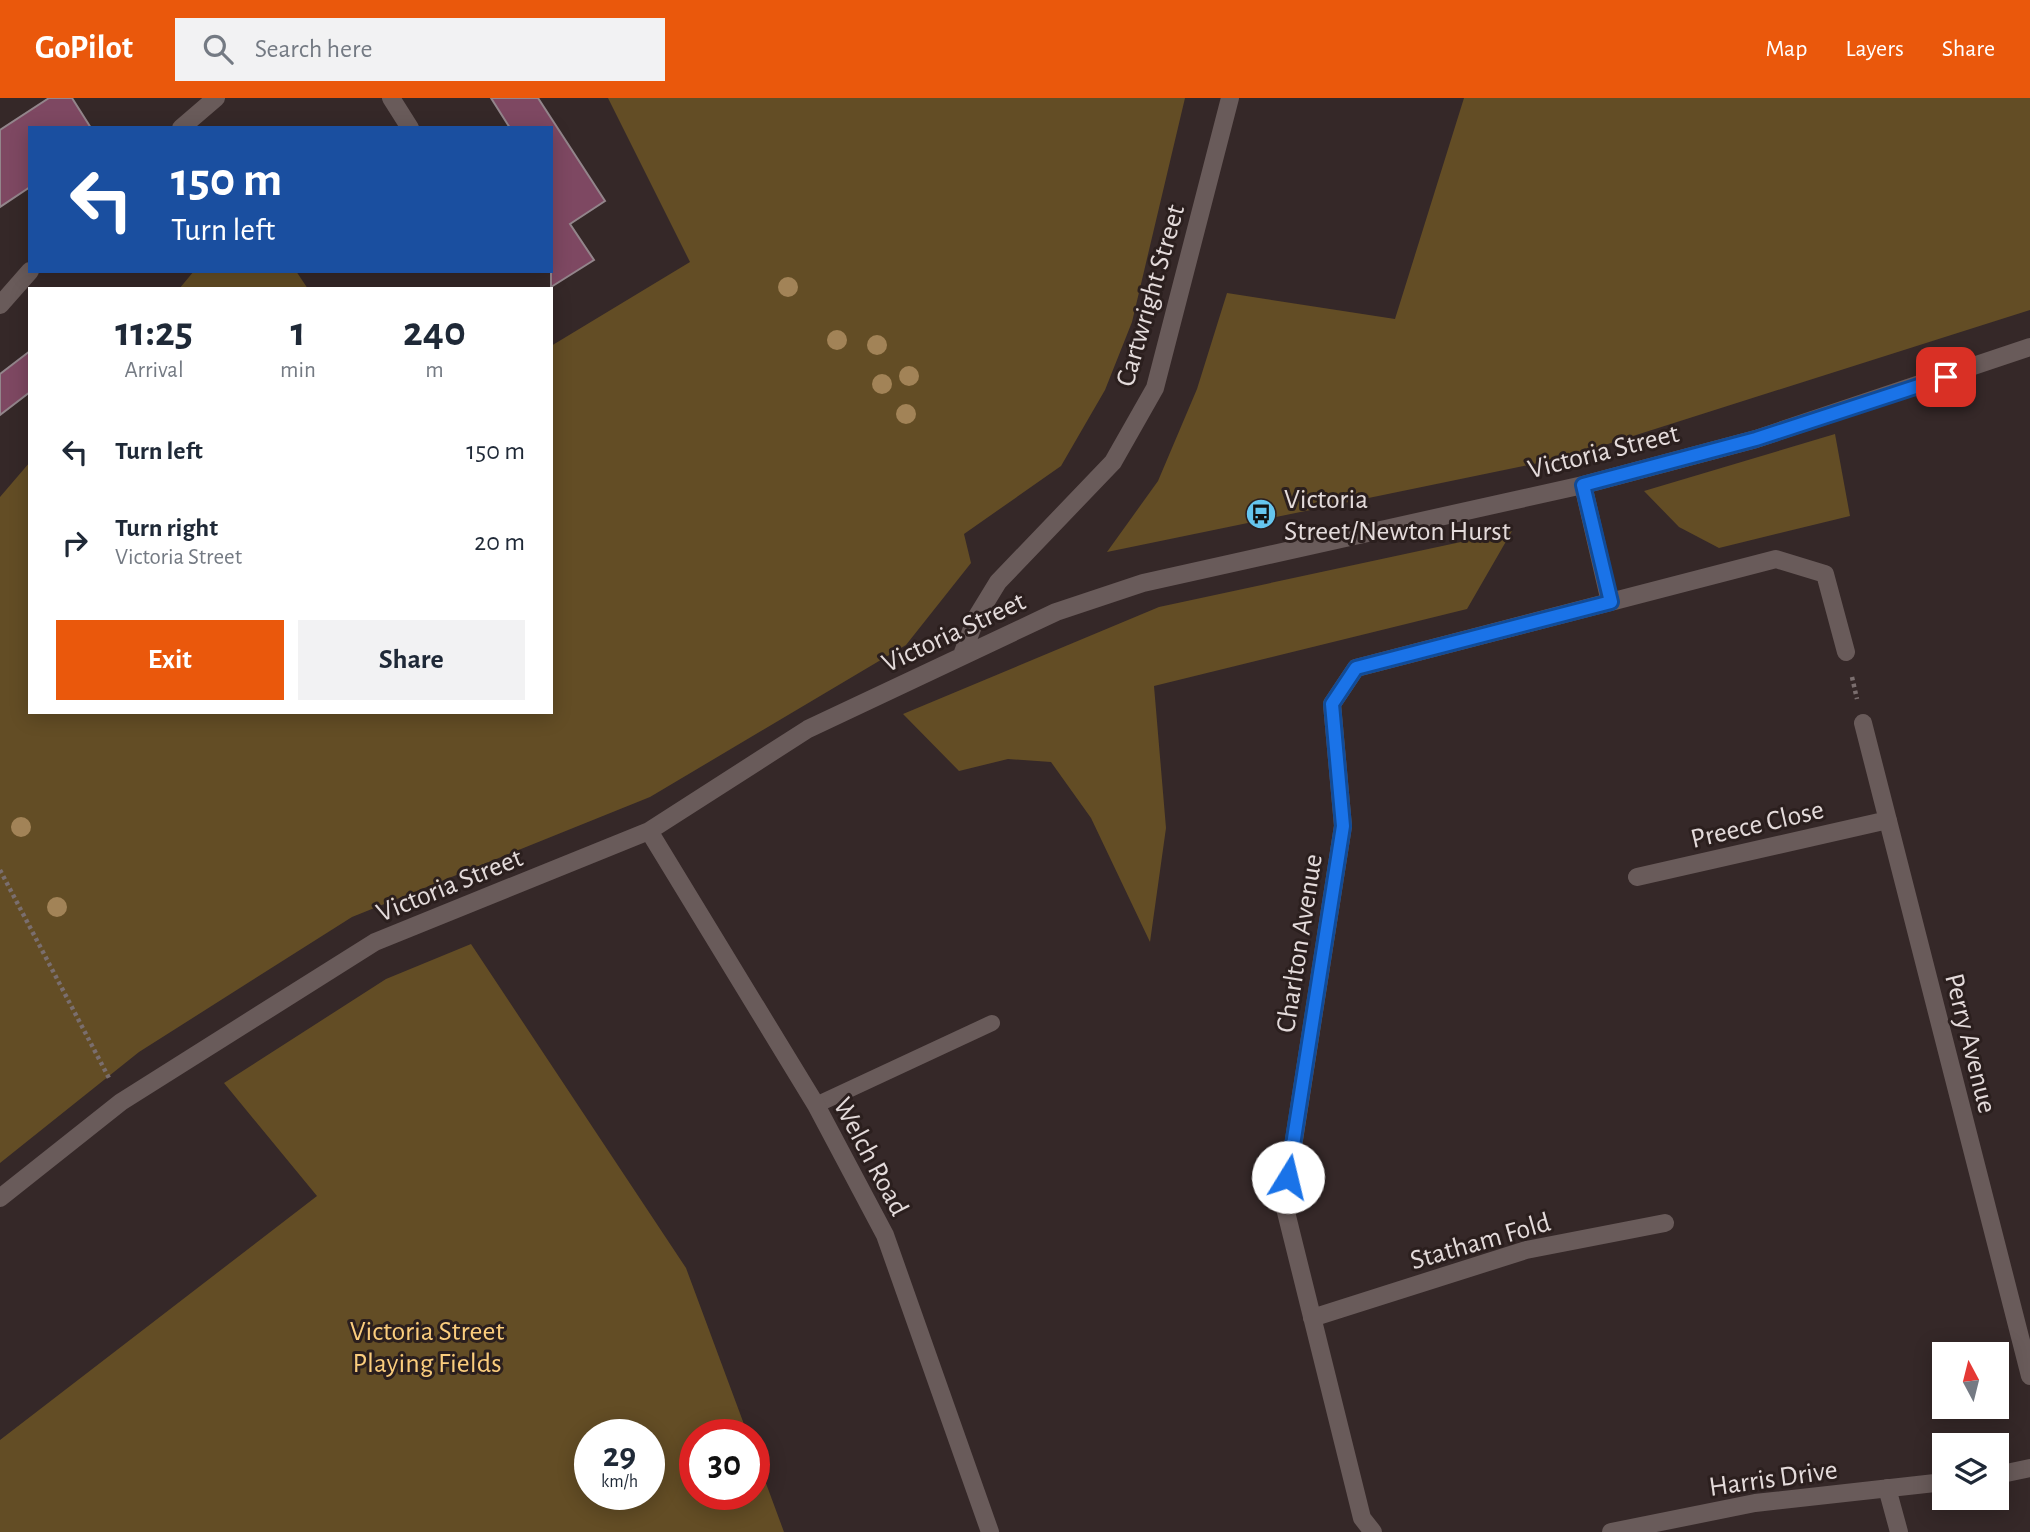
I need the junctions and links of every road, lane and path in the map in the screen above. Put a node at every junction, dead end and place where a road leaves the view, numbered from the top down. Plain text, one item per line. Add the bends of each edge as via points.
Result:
1 (216, 98) edge
2 (391, 98) edge
3 (1230, 98) edge
4 (183, 126) edge
5 (409, 126) edge
6 (28, 273) edge
7 (0, 305) edge
8 (2030, 348) edge
9 (1583, 485) junction
10 (1611, 602) junction
11 (1846, 652) joint
12 (962, 655) junction
13 (1863, 723) joint
14 (1888, 820) junction
15 (649, 831) junction
16 (0, 870) edge
17 (1637, 877) dead end
18 (992, 1023) dead end
19 (121, 1102) junction
20 (816, 1105) junction
21 (0, 1198) edge
22 (1665, 1223) dead end
23 (1312, 1318) junction
24 (2030, 1376) edge
25 (2030, 1468) edge
26 (2009, 1472) edge
27 (1932, 1483) edge
28 (1887, 1488) junction
29 (990, 1532) edge
30 (1373, 1532) edge
31 (1611, 1532) edge
32 (1899, 1532) edge

1 - 4 street
2 - 5 street
3 - 12 street, Cartwright Street via 1155,388 1113,462 998,582 976,618
6 - 7 street
8 - 9 street, Victoria Street via 1756,439
9 - 10 street
9 - 12 street, Victoria Street via 1143,583 1056,612
10 - 11 street, Charlton Avenue via 1776,559 1825,574
10 - 23 street, Charlton Avenue via 1356,668 1332,704 1343,826 1284,1204
11 - 13 path
12 - 15 street, Victoria Street via 808,729
13 - 14 street, Perry Avenue
14 - 17 street, Preece Close
14 - 24 street, Perry Avenue
15 - 19 street, Victoria Street via 375,942
15 - 20 street, Welch Road
16 - 19 path
18 - 20 lane
19 - 21 street, Victoria Street
20 - 29 street, Welch Road via 885,1235
22 - 23 street, Statham Fold via 1526,1250
23 - 30 street, Charlton Avenue via 1362,1518
25 - 26 street
27 - 28 street, Harris Drive
28 - 31 street, Harris Drive via 1755,1503
28 - 32 street

